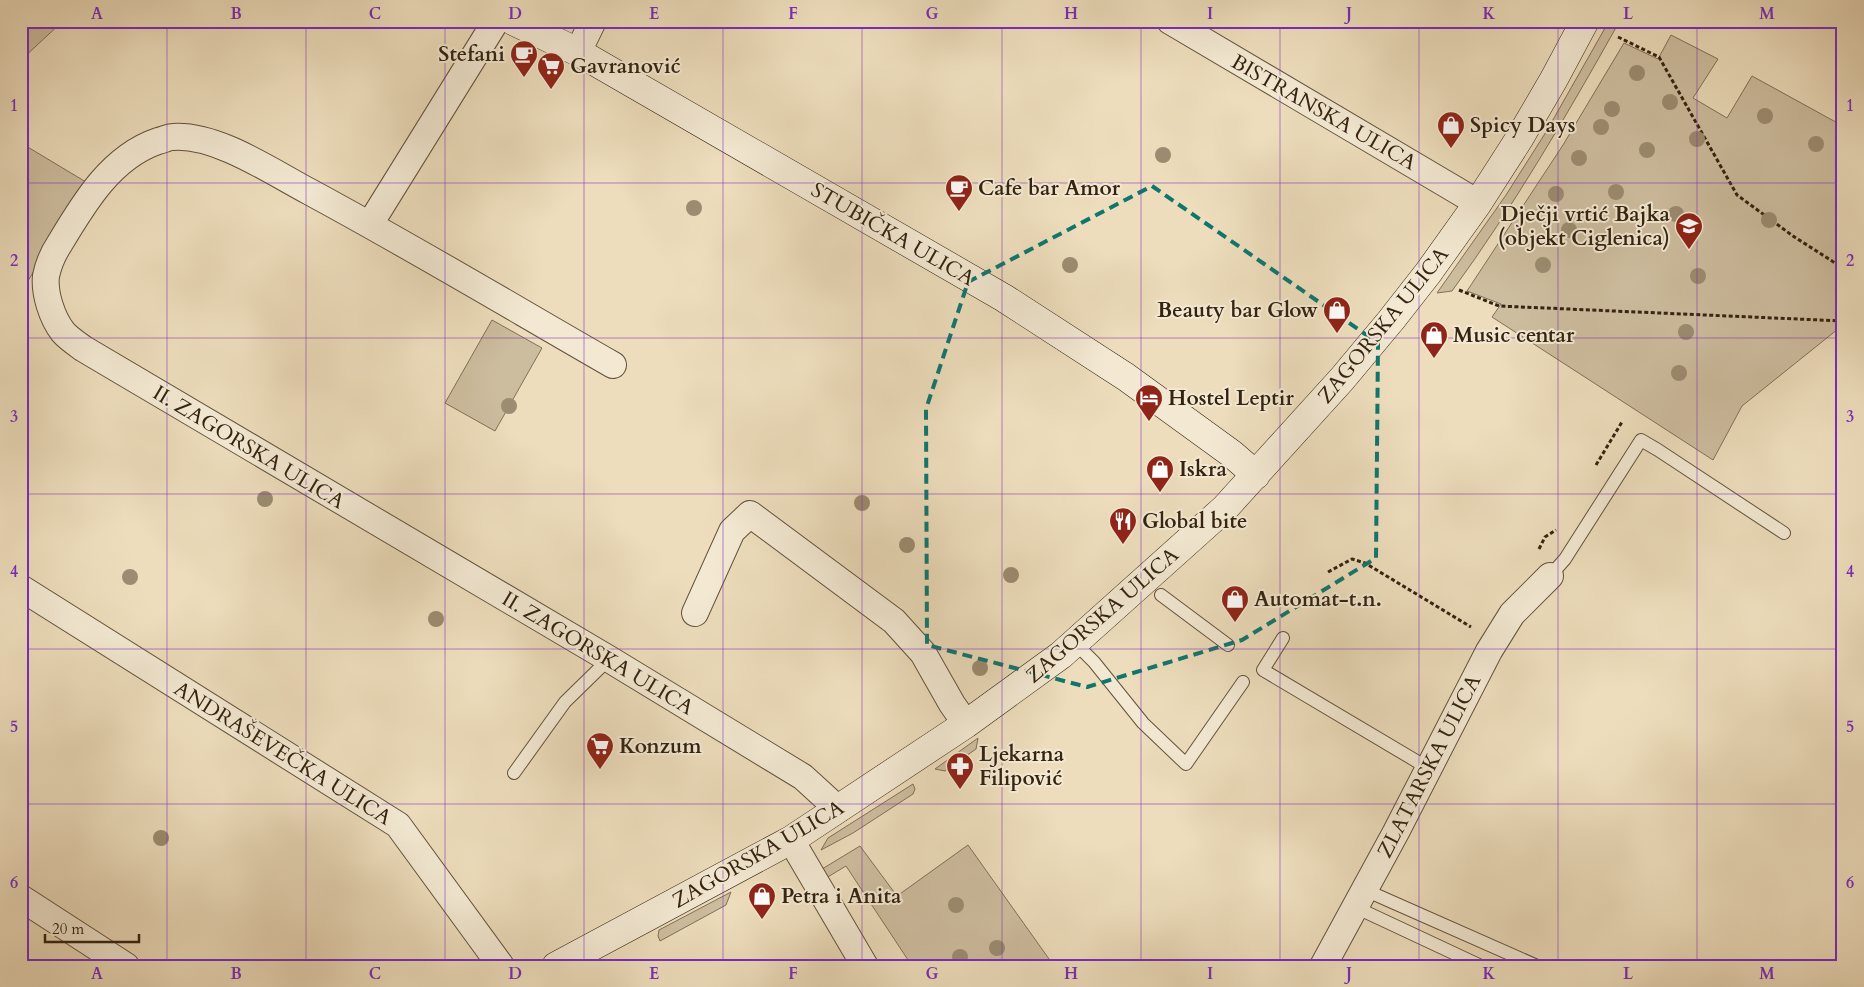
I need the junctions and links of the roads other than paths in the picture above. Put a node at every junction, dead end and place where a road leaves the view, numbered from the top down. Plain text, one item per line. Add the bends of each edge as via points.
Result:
1 (496, 21) edge
2 (513, 21) edge
3 (593, 21) edge
4 (1170, 21) edge
5 (1585, 21) edge
6 (578, 52) junction
7 (1478, 203) junction
8 (370, 224) junction
9 (613, 365) dead end
10 (1256, 475) junction
11 (1784, 533) dead end
12 (1550, 576) joint
13 (21, 588) edge
14 (1161, 595) dead end
15 (695, 613) dead end
16 (1283, 638) dead end
17 (1074, 642) junction
18 (1228, 645) dead end
19 (609, 659) junction
20 (1243, 682) dead end
21 (966, 724) junction
22 (1428, 768) junction
23 (514, 773) dead end
24 (838, 809) junction
25 (792, 840) junction
26 (21, 898) edge
27 (1360, 898) junction
28 (126, 966) edge
29 (501, 966) edge
30 (556, 966) edge
31 (866, 966) edge
32 (1323, 966) edge
33 (1481, 966) edge
34 (1537, 966) edge

1 - 8 street
2 - 6 street, STUBIČKA ULICA
3 - 6 street
4 - 7 street, BISTRANSKA ULICA
5 - 7 street, ZAGORSKA ULICA via 1536,112
6 - 10 street, STUBIČKA ULICA via 1004,298 1126,377
7 - 10 street, ZAGORSKA ULICA via 1392,319
8 - 9 street, II. ZAGORSKA ULICA
8 - 19 street, II. ZAGORSKA ULICA via 225,147 198,138 172,137 134,152 99,185 56,250 46,277 48,299 63,332 84,349
10 - 17 street, ZAGORSKA ULICA via 1224,508
11 - 12 lane via 1640,440 1565,559
12 - 22 street, ZLATARSKA ULICA via 1512,614
13 - 29 street, ANDRAŠEVEČKA ULICA via 398,825
14 - 18 lane
15 - 21 street via 732,531 750,514 894,621 923,653
16 - 22 lane via 1263,670
17 - 20 lane via 1143,723 1186,764
17 - 21 street, ZAGORSKA ULICA
19 - 23 lane via 564,702
19 - 24 street, II. ZAGORSKA ULICA via 803,777
21 - 24 street, ZAGORSKA ULICA
22 - 27 street, ZLATARSKA ULICA
24 - 25 street, ZAGORSKA ULICA
25 - 30 street, ZAGORSKA ULICA
25 - 31 street
26 - 28 street
27 - 32 street, ZLATARSKA ULICA
27 - 33 lane
27 - 34 lane

